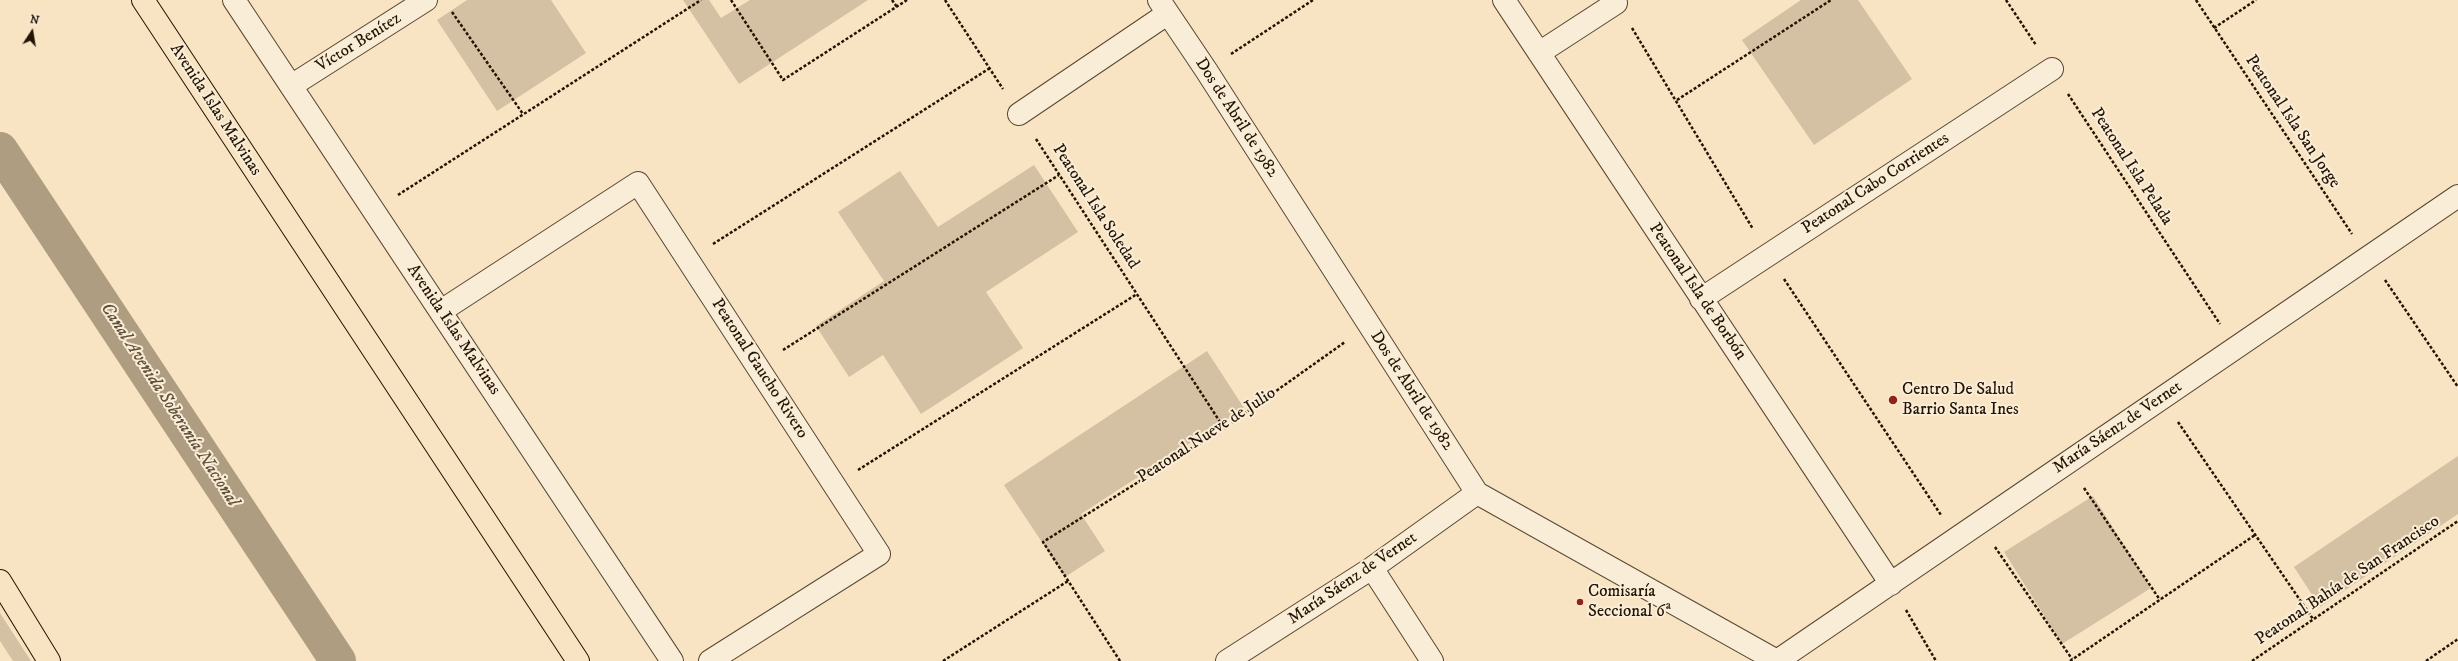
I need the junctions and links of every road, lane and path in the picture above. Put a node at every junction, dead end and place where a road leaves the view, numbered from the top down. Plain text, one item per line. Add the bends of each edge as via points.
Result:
1 (143, 0) edge
2 (234, 0) edge
3 (426, 0) edge
4 (701, 0) edge
5 (731, 0) edge
6 (892, 0) edge
7 (907, 0) edge
8 (945, 0) edge
9 (1313, 0) edge
10 (1504, 0) edge
11 (1831, 0) edge
12 (2006, 0) edge
13 (2196, 0) edge
14 (2256, 0) edge
15 (1616, 3) dead end
16 (448, 6) dead end
17 (897, 7) junction
18 (1163, 7) edge
19 (2214, 28) junction
20 (1539, 53) junction
21 (990, 68) junction
22 (2052, 69) junction
23 (1206, 70) junction
24 (291, 86) junction
25 (1677, 100) dead end
26 (523, 114) junction
27 (1019, 114) junction
28 (1059, 175) junction
29 (2458, 196) edge
30 (373, 212) junction
31 (2368, 257) junction
32 (688, 260) junction
33 (1137, 294) junction
34 (1701, 299) junction
35 (441, 311) junction
36 (1368, 325) junction
37 (2236, 347) junction
38 (757, 366) junction
39 (2458, 387) edge
40 (2162, 398) junction
41 (1224, 428) junction
42 (2067, 463) junction
43 (835, 485) junction
44 (1477, 493) junction
45 (2458, 521) edge
46 (1979, 524) junction
47 (2255, 535) junction
48 (1372, 568) junction
49 (0, 581) edge
50 (1068, 581) junction
51 (1890, 584) junction
52 (2160, 600) junction
53 (2313, 619) junction
54 (2458, 639) edge
55 (2071, 660) edge
56 (49, 661) edge
57 (578, 661) edge
58 (672, 661) edge
59 (710, 661) edge
60 (943, 661) edge
61 (1120, 661) edge
62 (1227, 661) edge
63 (1432, 661) edge
64 (1777, 661) edge
65 (1936, 661) edge
66 (2252, 661) edge
67 (2426, 661) edge

1 - 57 main road, Avenida Islas Malvinas
2 - 24 street, Avenida Islas Malvinas
3 - 24 street, Víctor Benítez
4 - 26 path
5 - 17 path via 783,80
6 - 17 path
7 - 17 path
8 - 21 path, Peatonal Isla Soledad
9 - 23 path
10 - 20 street, Peatonal Isla de Borbón
11 - 25 path
12 - 22 path, Peatonal Isla Pelada
13 - 19 path, Peatonal Isla San Jorge
14 - 19 path
15 - 20 street
16 - 26 path
18 - 23 street, Dos de Abril de 1982
18 - 27 street
19 - 31 path, Peatonal Isla San Jorge
20 - 34 street, Peatonal Isla de Borbón
21 - 27 path, Peatonal Isla Soledad
21 - 32 path
22 - 34 street, Peatonal Cabo Corrientes
22 - 37 path, Peatonal Isla Pelada
23 - 36 street, Dos de Abril de 1982
24 - 30 street, Avenida Islas Malvinas
26 - 30 path
27 - 28 path, Peatonal Isla Soledad
28 - 33 path, Peatonal Isla Soledad
28 - 38 path
29 - 31 street, María Sáenz de Vernet
30 - 35 street, Avenida Islas Malvinas
31 - 37 street, María Sáenz de Vernet
31 - 39 path, Peatonal Isla San Jorge
32 - 35 street, Peatonal Gaucho Rivero via 638,183
32 - 38 street, Peatonal Gaucho Rivero
33 - 41 path, Peatonal Isla Soledad
33 - 43 path
34 - 51 street, Peatonal Isla de Borbón
35 - 58 street, Avenida Islas Malvinas
36 - 41 path, Peatonal Nueve de Julio
36 - 44 street, Dos de Abril de 1982
37 - 40 street, María Sáenz de Vernet
38 - 43 street, Peatonal Gaucho Rivero
40 - 42 street, María Sáenz de Vernet
40 - 47 path
41 - 50 path, Peatonal Nueve de Julio via 1043,542
42 - 46 street, María Sáenz de Vernet
42 - 52 path
43 - 59 street, Peatonal Gaucho Rivero via 880,554
44 - 48 street, María Sáenz de Vernet
44 - 64 street, Dos de Abril de 1982
45 - 53 path, Peatonal Bahía de San Francisco
46 - 51 street, María Sáenz de Vernet
46 - 55 path
47 - 52 path
47 - 53 path
48 - 62 street, María Sáenz de Vernet
48 - 63 street
49 - 56 main road
50 - 60 path
50 - 61 path
51 - 64 street, María Sáenz de Vernet
51 - 65 path
52 - 55 path
53 - 66 path, Peatonal Bahía de San Francisco
54 - 67 path

